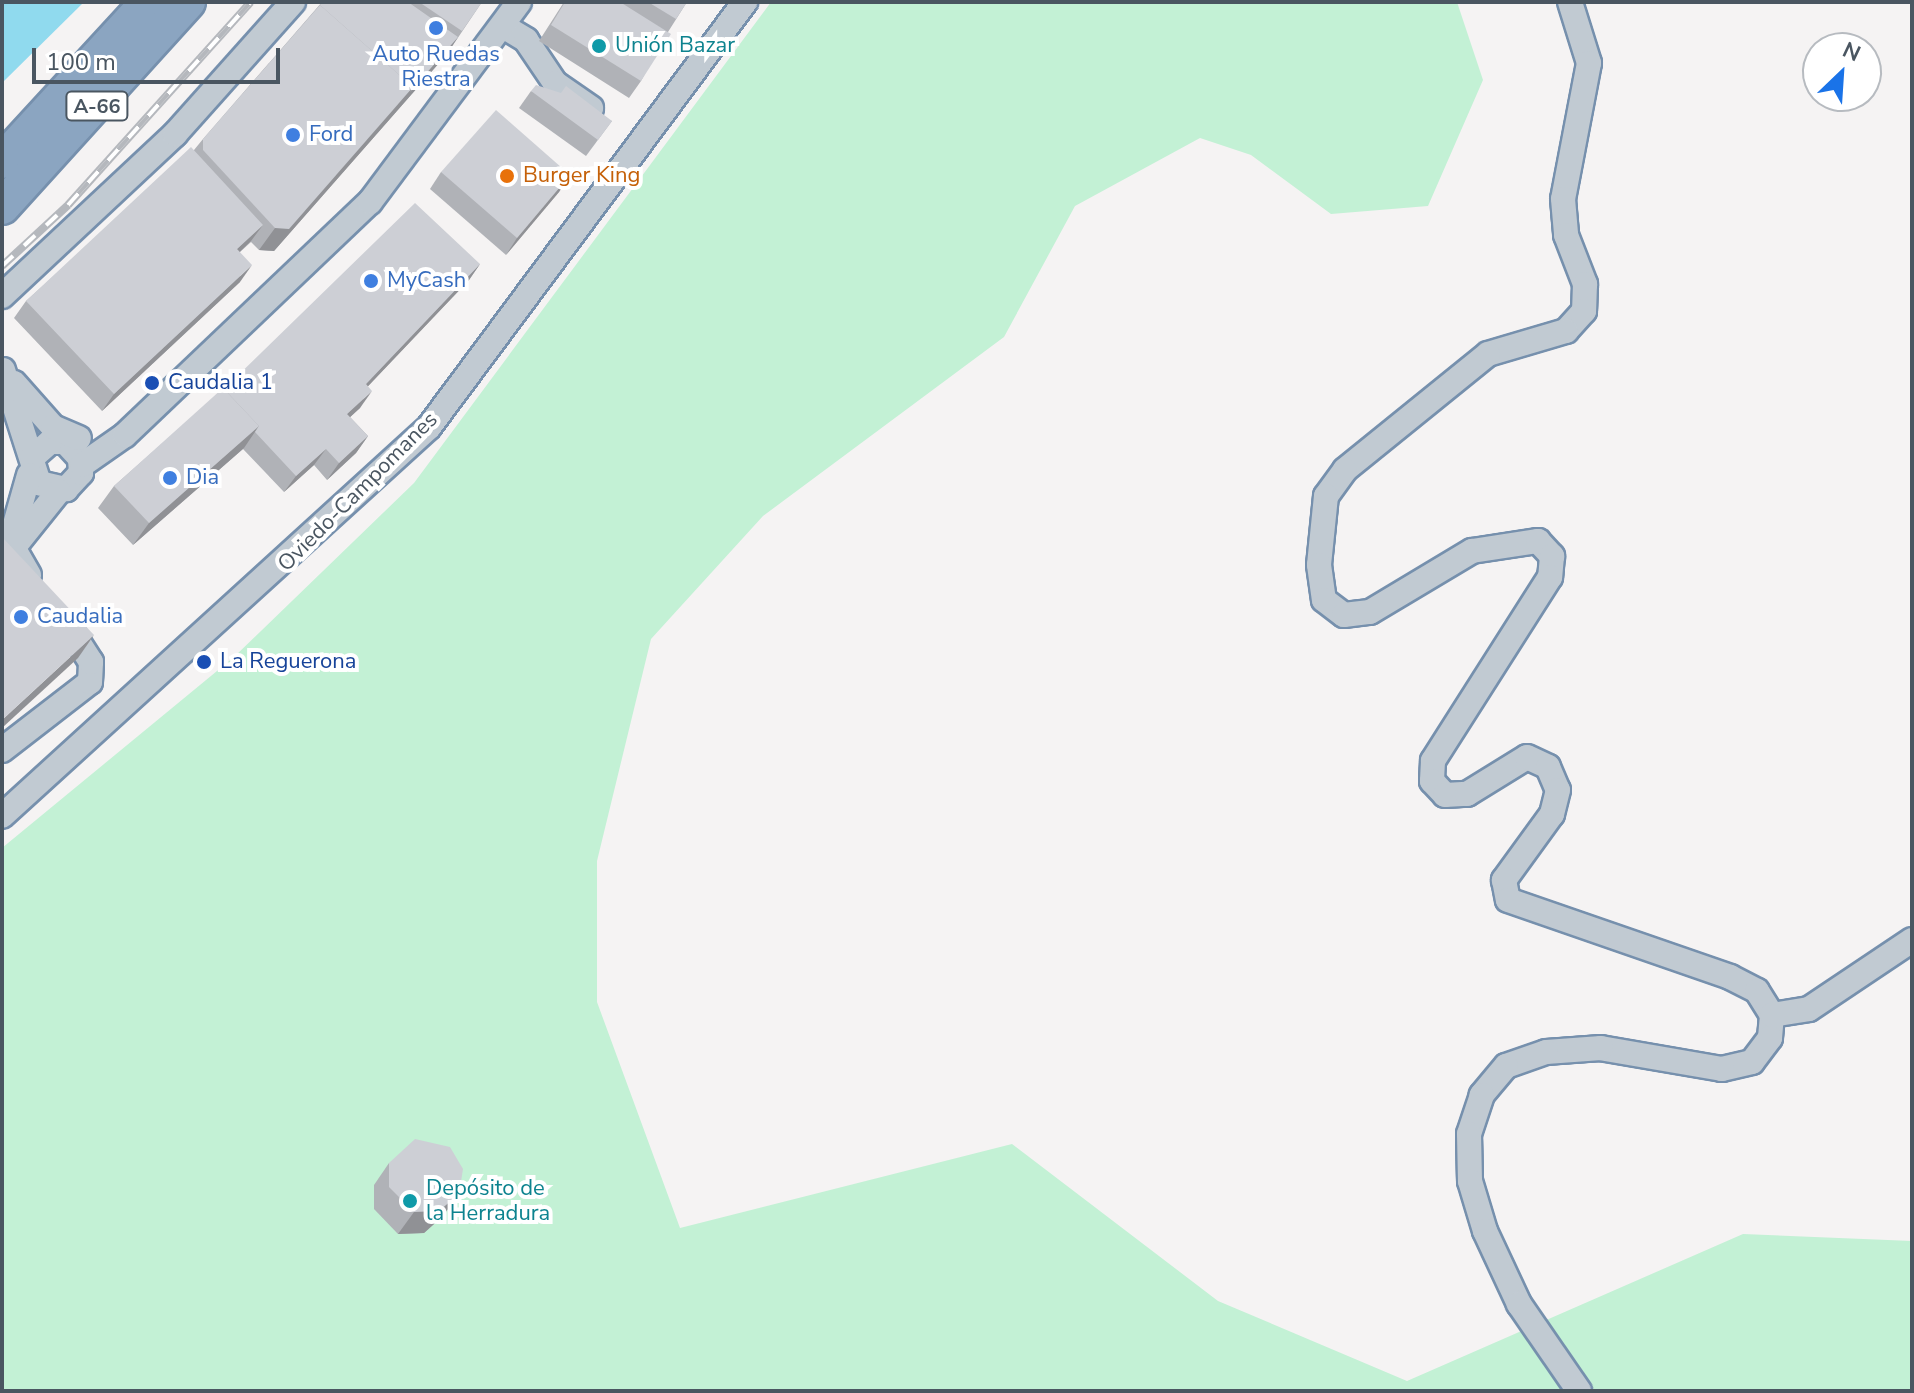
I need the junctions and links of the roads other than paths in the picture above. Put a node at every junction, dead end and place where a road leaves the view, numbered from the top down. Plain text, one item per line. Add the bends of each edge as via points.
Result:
1 (148, 2) edge
2 (188, 2) edge
3 (293, 2) edge
4 (519, 2) edge
5 (745, 2) edge
6 (1570, 2) edge
7 (503, 26) junction
8 (600, 114) edge
9 (2, 161) edge
10 (2, 207) edge
11 (2, 296) edge
12 (2, 370) edge
13 (125, 435) junction
14 (58, 441) junction
15 (92, 441) junction
16 (82, 465) junction
17 (31, 468) junction
18 (59, 491) junction
19 (6, 549) edge
20 (2, 750) edge
21 (2, 816) edge
22 (1906, 950) edge
23 (1772, 1015) junction
24 (1579, 1391) edge

1 - 9 highway, A-66
2 - 10 highway, A-66
3 - 11 street via 175,134
4 - 7 street
5 - 21 street, Oviedo-Campomanes via 429,427
6 - 23 street via 1589,63 1563,199 1566,235 1585,284 1584,311 1566,331 1488,354 1345,470 1326,496 1319,526 1324,600 1344,615 1370,612 1472,551 1538,541 1552,556 1550,577 1433,761 1432,781 1445,795 1467,794 1507,764 1527,757 1548,767 1558,790 1552,814 1509,871 1508,900 1730,977 1757,991
7 - 8 street via 526,40 555,83
7 - 13 street via 370,202
12 - 15 street via 53,427
12 - 17 street
13 - 15 street
13 - 16 street
14 - 15 street
14 - 16 street via 77,451
14 - 17 street
16 - 18 street via 73,485
17 - 18 street via 39,483
17 - 19 street
18 - 19 street
19 - 20 street via 84,647 90,682
22 - 23 street via 1809,1009
23 - 24 street via 1770,1038 1752,1062 1722,1069 1601,1048 1546,1052 1506,1066 1482,1095 1469,1134 1470,1181 1485,1231 1519,1304

